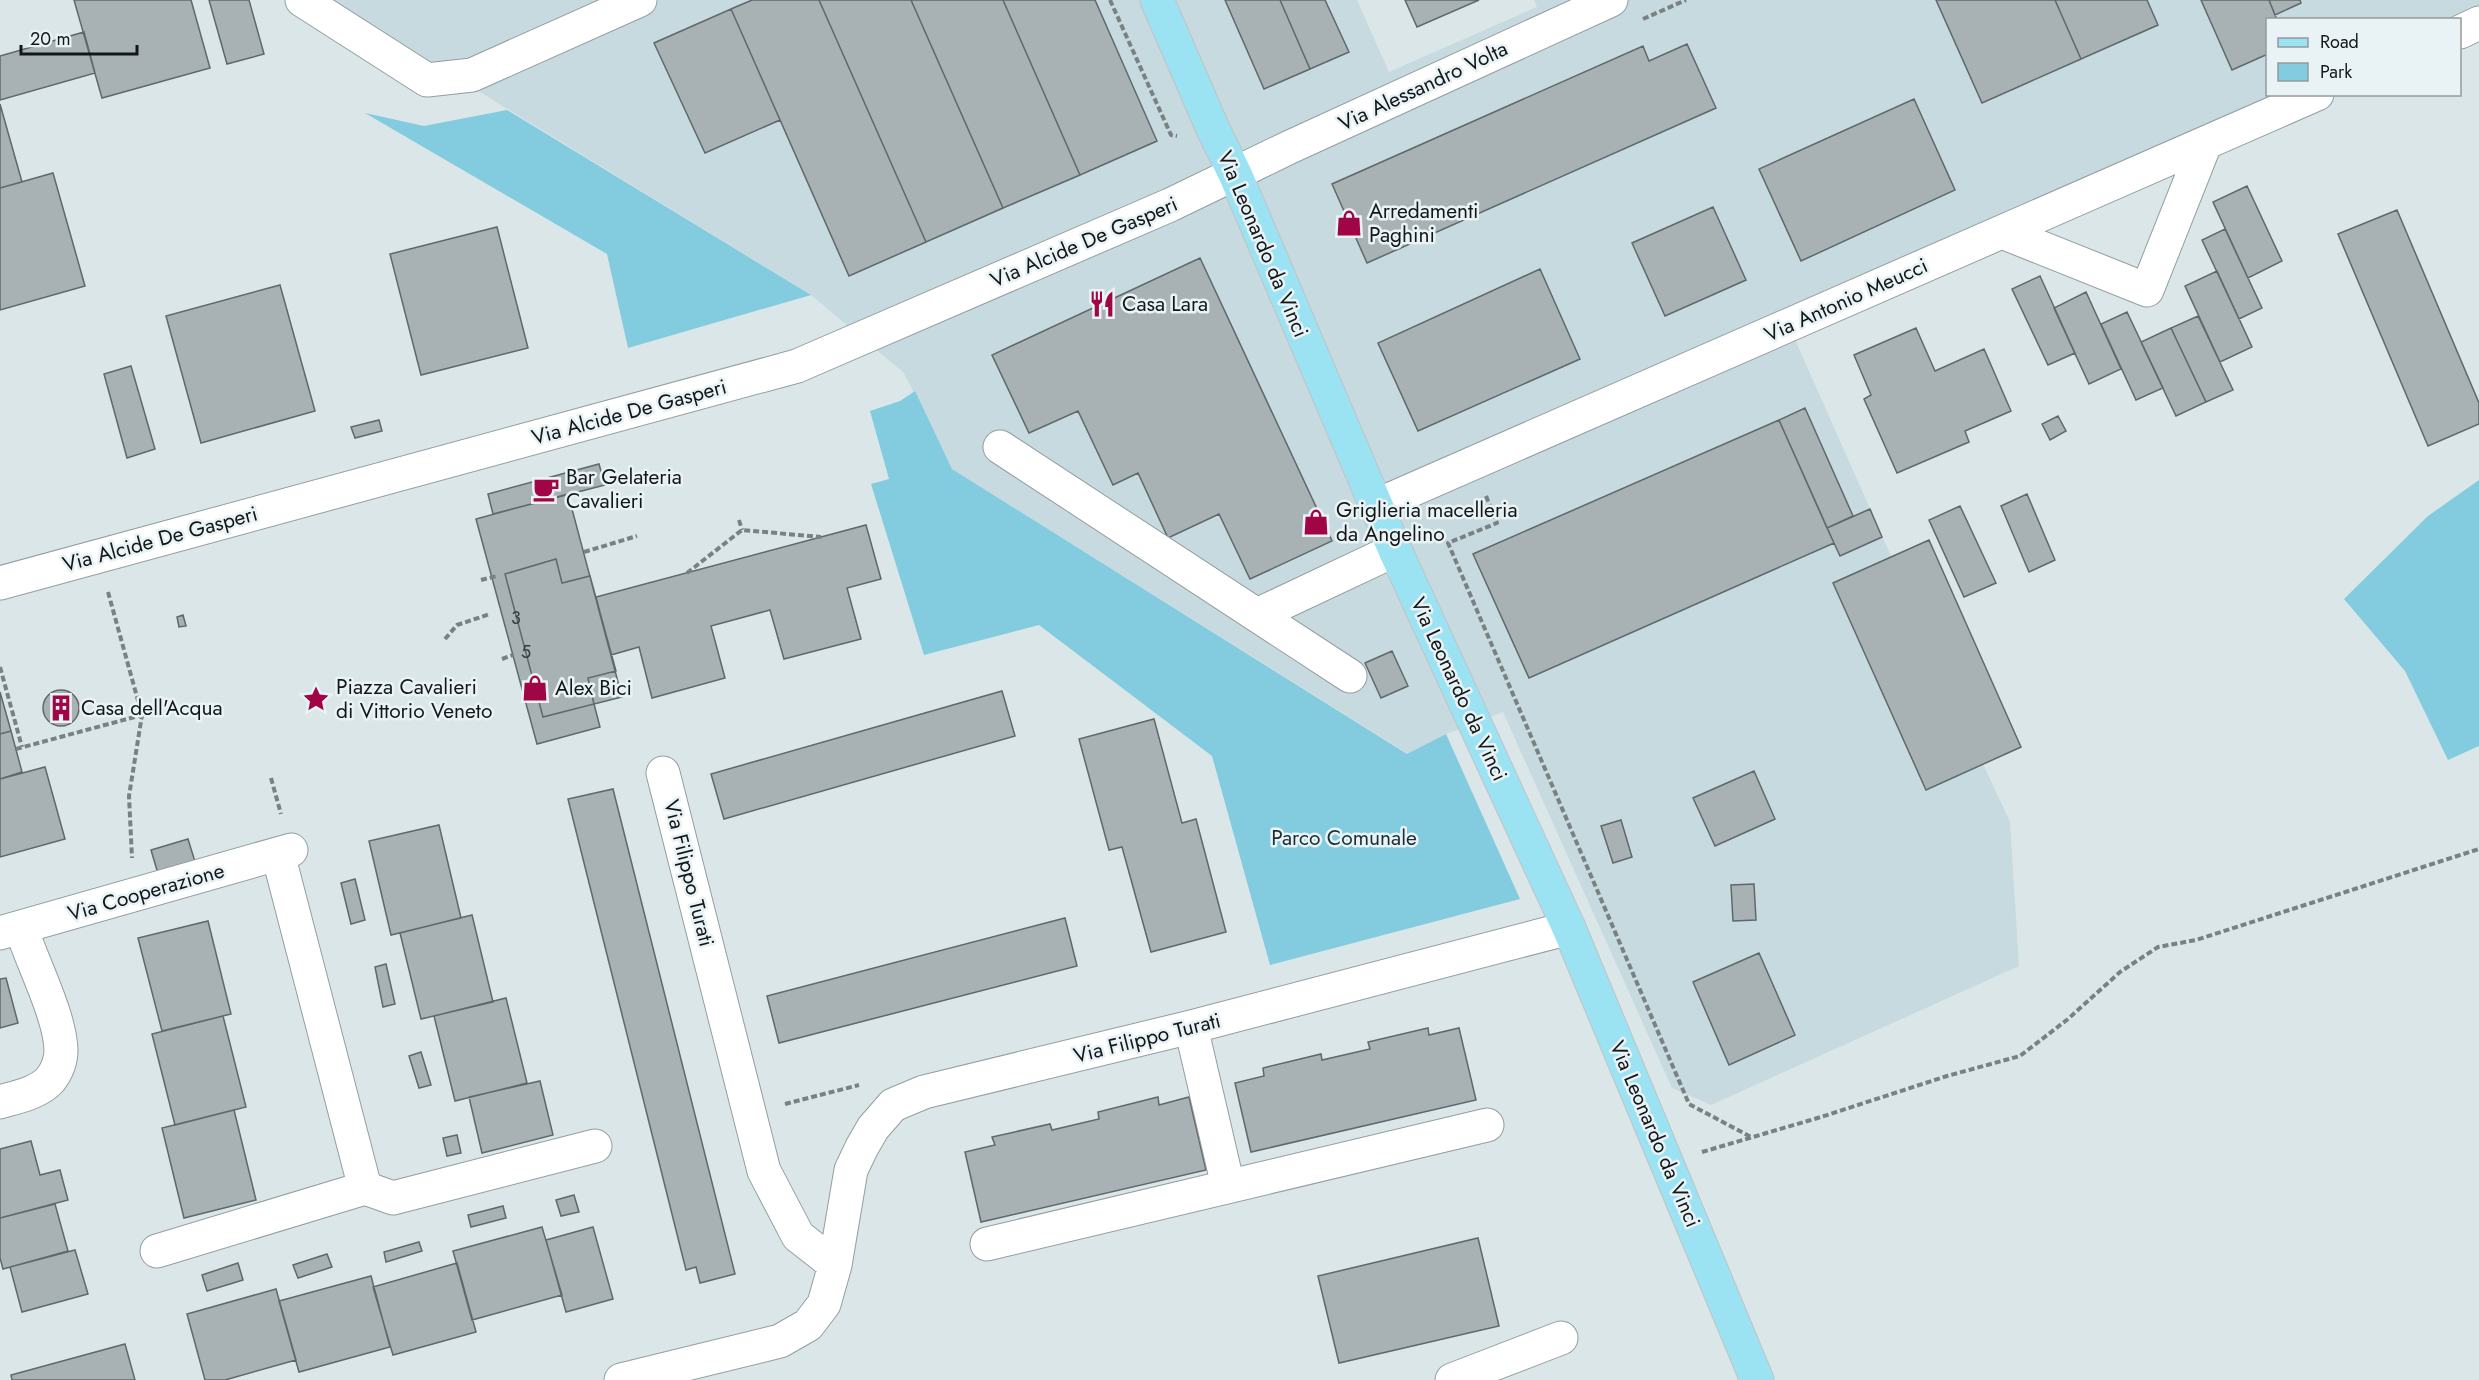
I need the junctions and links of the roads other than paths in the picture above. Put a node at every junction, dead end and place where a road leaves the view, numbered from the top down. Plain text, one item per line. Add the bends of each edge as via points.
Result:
1 (302, 0) edge
2 (640, 0) edge
3 (1157, 0) edge
4 (1611, 0) edge
5 (2479, 23) edge
6 (2461, 32) edge
7 (2313, 96) edge
8 (2205, 144) junction
9 (1235, 174) junction
10 (2002, 232) junction
11 (1000, 447) dead end
12 (1375, 506) junction
13 (1395, 550) junction
14 (0, 583) edge
15 (1257, 615) junction
16 (1350, 676) dead end
17 (663, 773) dead end
18 (1569, 928) junction
19 (11, 930) edge
20 (1191, 1027) junction
21 (0, 1102) edge
22 (1486, 1125) dead end
23 (595, 1146) dead end
24 (1228, 1186) junction
25 (365, 1188) junction
26 (987, 1244) dead end
27 (158, 1251) dead end
28 (835, 1265) junction
29 (1561, 1338) dead end
30 (621, 1380) edge
31 (1452, 1380) edge
32 (1757, 1380) edge

1 - 2 street via 427,80 472,75
3 - 9 main road, Via Leonardo da Vinci
4 - 9 street, Via Alessandro Volta
5 - 6 street
7 - 8 street, Via Antonio Meucci
8 - 10 street, Via Antonio Meucci
8 - 10 street via 2147,290
9 - 12 main road, Via Leonardo da Vinci
9 - 14 street, Via Alcide De Gasperi via 1170,206 797,366
10 - 12 street, Via Antonio Meucci
11 - 15 street
12 - 13 main road, Via Leonardo da Vinci
13 - 15 street
13 - 18 main road, Via Leonardo da Vinci
15 - 16 street
17 - 28 street, Via Filippo Turati via 764,1172 798,1236
18 - 20 street, Via Filippo Turati
18 - 32 main road, Via Leonardo da Vinci
19 - 21 street via 57,1028 61,1050 59,1065 49,1081 33,1092
19 - 25 street, Via Cooperazione via 284,852
20 - 24 street
20 - 28 street, Via Filippo Turati via 924,1092 893,1105 873,1128 850,1170
22 - 24 street
23 - 25 street via 393,1198
24 - 26 street
25 - 27 street
28 - 30 street, Via Filippo Turati via 824,1304 808,1325 780,1341
29 - 31 street

